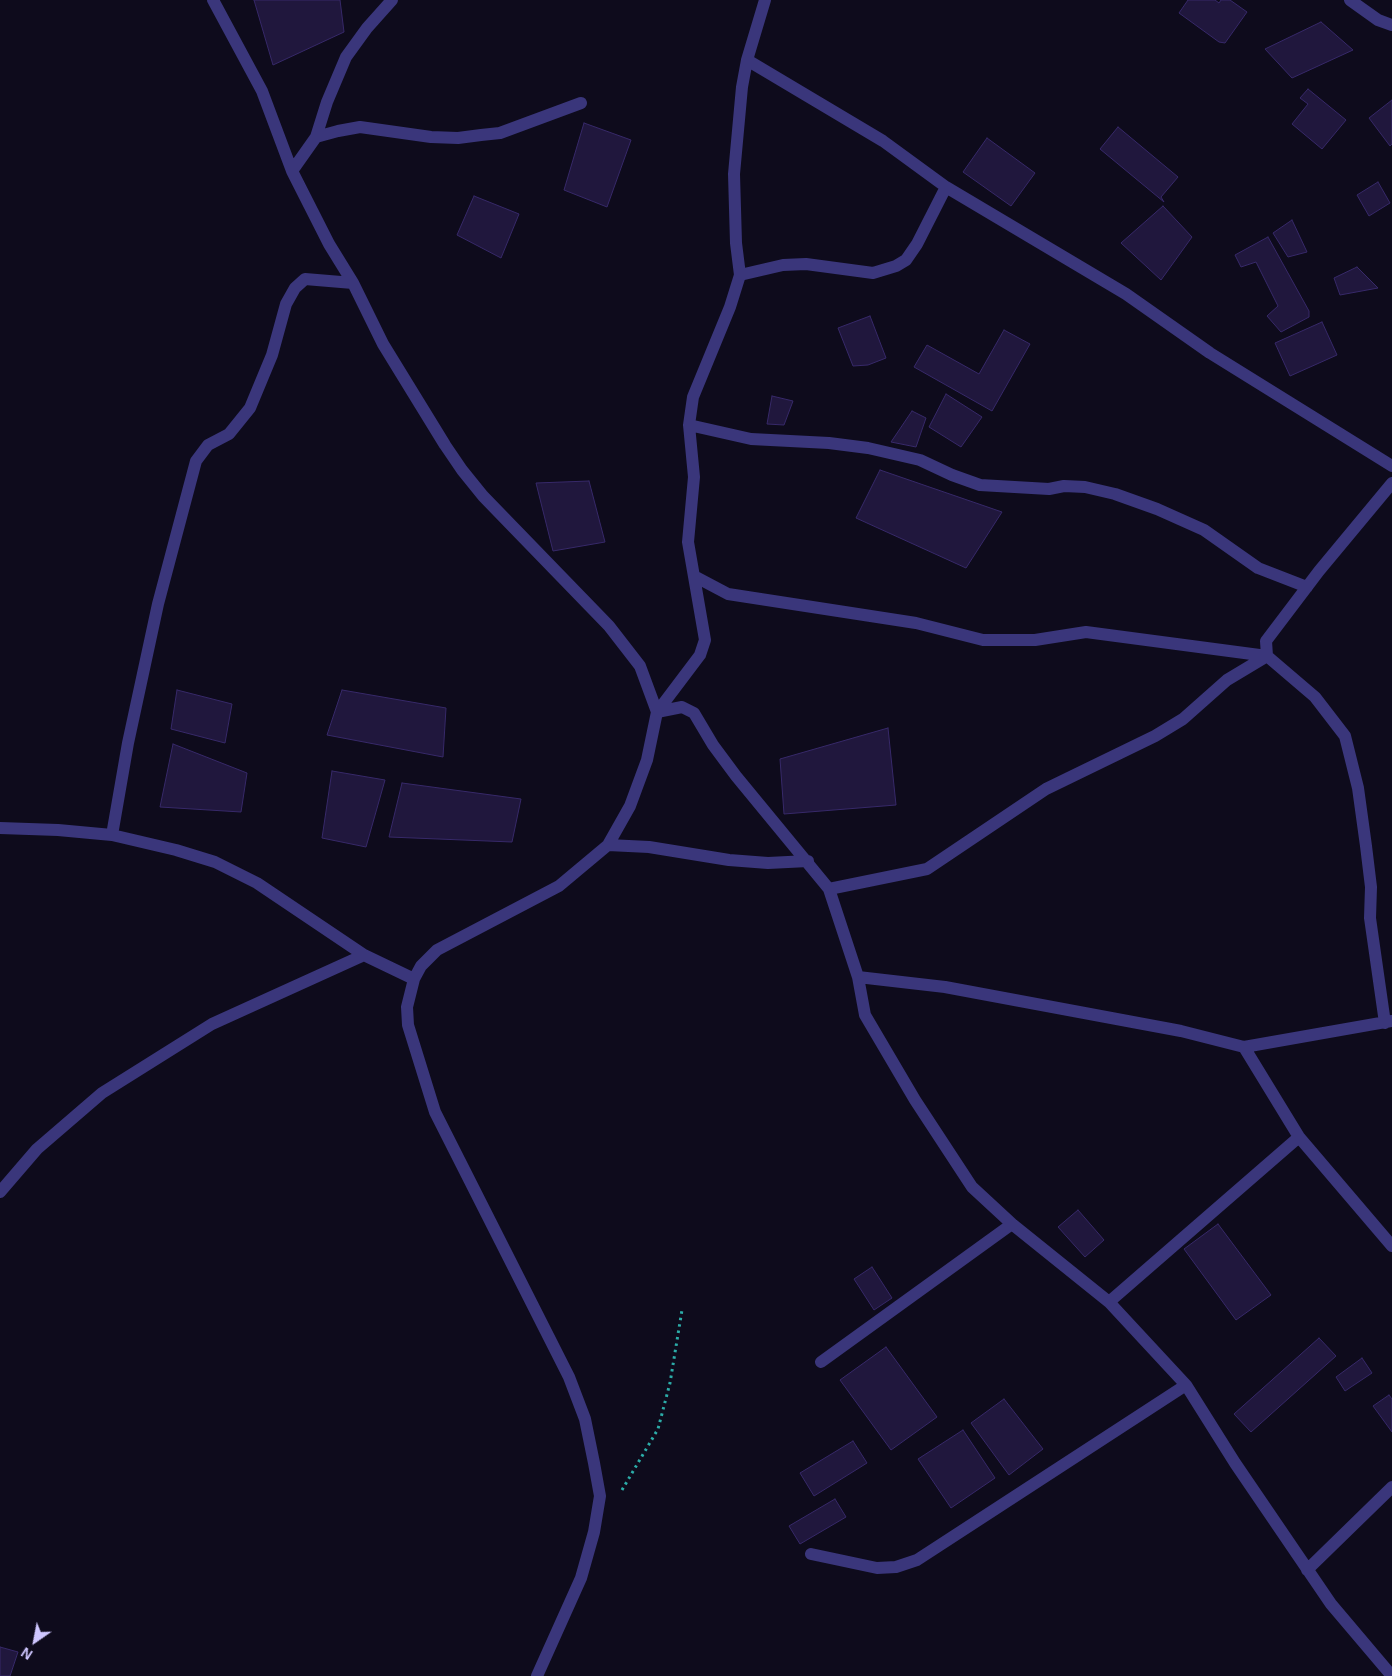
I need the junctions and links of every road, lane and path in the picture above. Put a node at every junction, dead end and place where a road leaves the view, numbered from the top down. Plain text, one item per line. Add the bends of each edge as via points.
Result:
1 (212, 0) edge
2 (392, 0) edge
3 (765, 0) edge
4 (1350, 0) edge
5 (1392, 25) edge
6 (747, 60) junction
7 (581, 103) dead end
8 (316, 137) junction
9 (292, 171) junction
10 (946, 188) junction
11 (740, 275) junction
12 (353, 283) junction
13 (689, 425) junction
14 (1392, 466) edge
15 (1392, 482) edge
16 (694, 576) junction
17 (1307, 587) junction
18 (1267, 656) junction
19 (657, 712) junction
20 (0, 828) edge
21 (112, 835) junction
22 (608, 845) junction
23 (808, 861) junction
24 (828, 890) junction
25 (364, 955) junction
26 (858, 977) junction
27 (414, 979) junction
28 (1388, 1022) edge
29 (1244, 1047) junction
30 (1299, 1137) junction
31 (0, 1192) edge
32 (1012, 1224) junction
33 (1392, 1246) edge
34 (1110, 1302) junction
35 (682, 1310) dead end
36 (821, 1362) dead end
37 (1186, 1385) junction
38 (1392, 1487) edge
39 (621, 1491) dead end
40 (810, 1554) dead end
41 (1307, 1570) junction
42 (537, 1676) edge
43 (1392, 1676) edge

1 - 9 street via 262,91
2 - 8 street via 346,57
3 - 6 street
4 - 5 street via 1378,20
6 - 10 street via 882,142
6 - 11 street via 734,174
7 - 8 street via 500,133 458,138 431,137 360,127
8 - 9 street
9 - 12 street
10 - 11 street via 918,244 906,260 896,266 873,273 806,264 783,265
10 - 14 street via 1126,294 1210,353
11 - 13 street via 693,396
12 - 19 street via 383,344 462,470 496,510 609,626 640,666
12 - 21 street via 305,279 295,288 286,304 272,355 250,408 229,434 208,445 196,461 158,604
13 - 16 street via 694,478 688,542
13 - 17 street via 751,439 868,448 920,460 980,485 1049,489 1085,487 1115,494 1204,530 1258,568
15 - 17 street
16 - 18 street via 728,594 916,623 983,640 1035,640 1086,632
16 - 19 street via 705,640 700,655
17 - 18 street via 1266,641
18 - 24 street via 1227,680 1183,719 1046,789 928,869
18 - 28 street via 1315,697 1346,736 1358,788 1371,887 1370,918
19 - 22 street via 644,769 630,806
19 - 23 street via 682,707 694,713 736,776
20 - 21 street
21 - 25 street via 198,856 237,872
22 - 23 street via 649,847 730,860 768,863
22 - 27 street via 558,886 437,950 421,966
23 - 24 street
24 - 26 street
25 - 27 street
25 - 31 street via 212,1024 102,1093 37,1148
26 - 29 street via 945,987 1181,1031
26 - 32 street via 865,1015 925,1116 972,1187
27 - 42 street via 407,1007 408,1025 435,1112 568,1377 585,1419 600,1496 594,1532 580,1578
28 - 29 street
29 - 30 street
30 - 33 street
30 - 34 street
32 - 34 street
32 - 36 street
34 - 37 street
35 - 39 path via 670,1383 658,1429
37 - 40 street via 917,1560 896,1567 877,1568
37 - 41 street
38 - 41 street
41 - 43 street via 1331,1604

